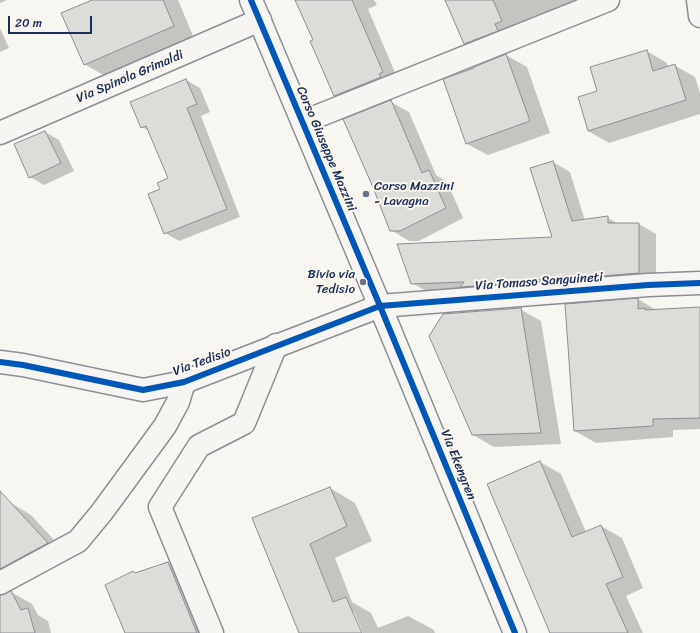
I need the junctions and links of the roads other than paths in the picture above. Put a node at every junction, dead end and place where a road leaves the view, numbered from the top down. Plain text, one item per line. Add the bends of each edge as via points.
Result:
1 (251, 0) edge
2 (608, 0) edge
3 (698, 0) edge
4 (700, 16) edge
5 (260, 20) junction
6 (303, 122) junction
7 (0, 134) edge
8 (700, 283) edge
9 (380, 306) junction
10 (276, 345) junction
11 (0, 362) edge
12 (184, 382) junction
13 (0, 583) edge
14 (212, 633) edge
15 (515, 633) edge

1 - 5 street, Corso Giuseppe Mazzini
2 - 6 street
3 - 4 street
5 - 6 street, Corso Giuseppe Mazzini
5 - 7 street, Via Spinola Grimaldi
6 - 9 street, Corso Giuseppe Mazzini
8 - 9 street, Via Tomaso Sanguineti
9 - 10 street, Via Tedisio
9 - 15 street, Via Ekengren
10 - 12 street, Via Tedisio
10 - 14 street via 244,423 199,446 160,507
11 - 12 street, Via Tedisio via 143,390
12 - 13 street via 178,402 165,426 78,541

